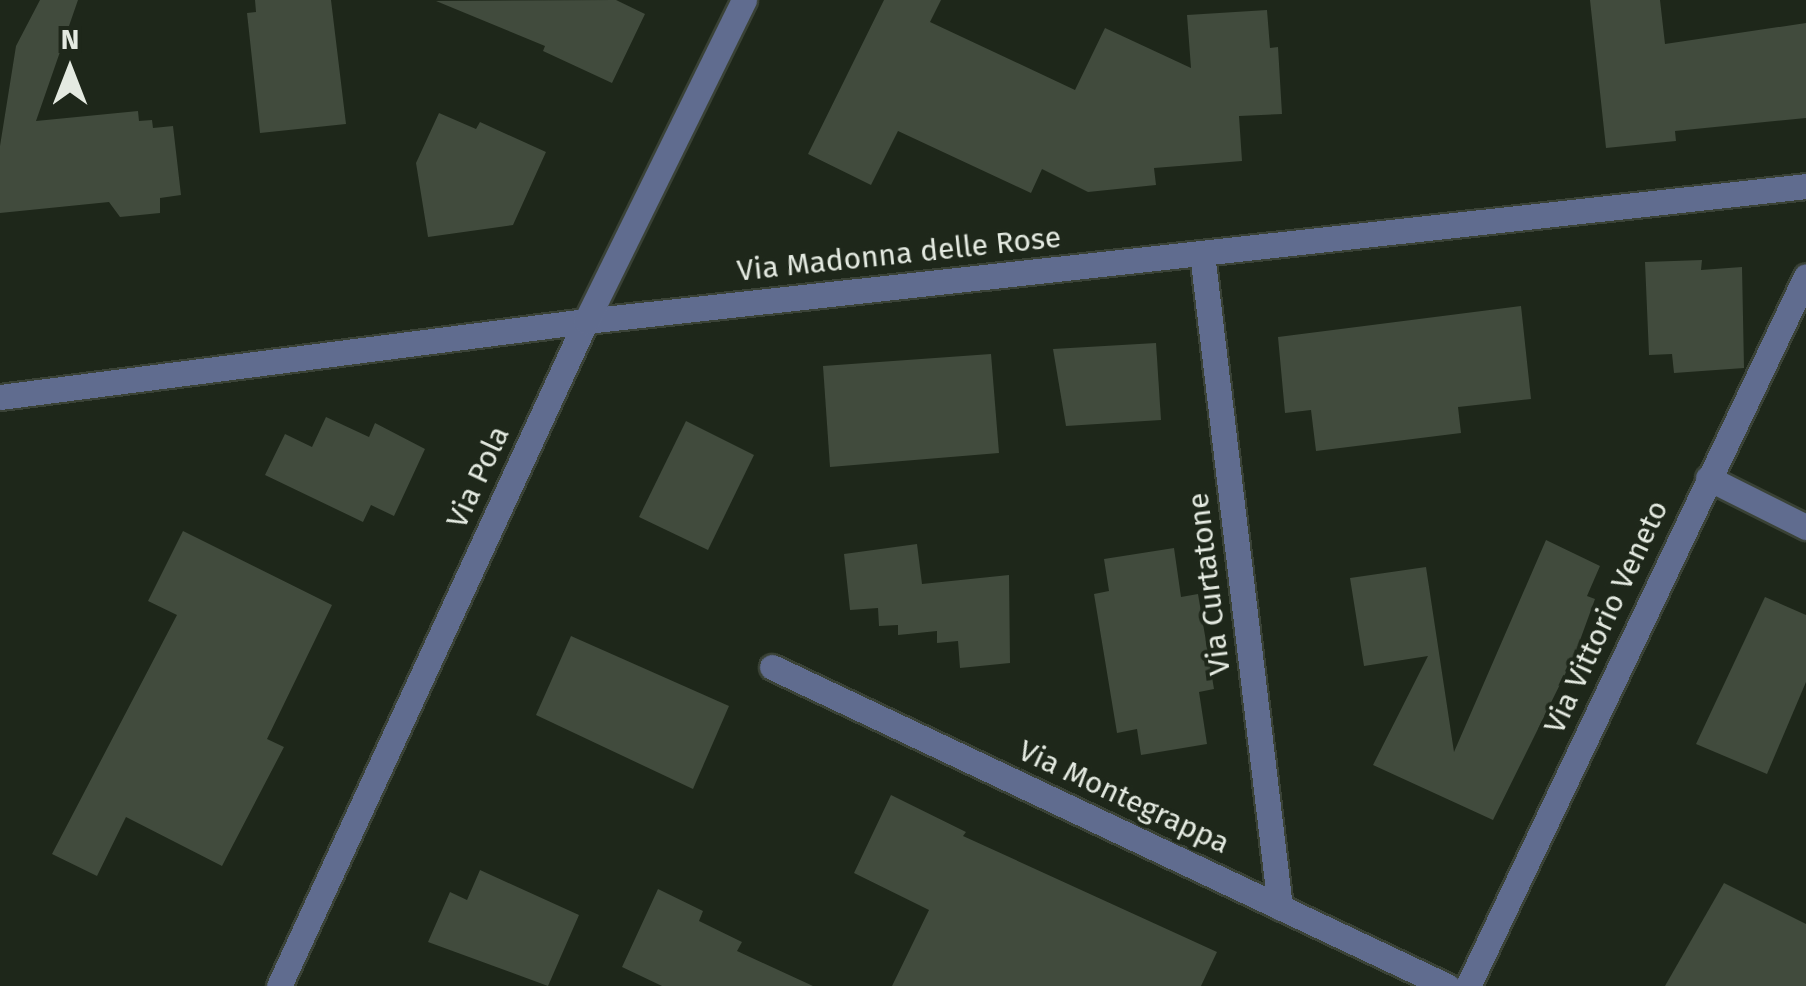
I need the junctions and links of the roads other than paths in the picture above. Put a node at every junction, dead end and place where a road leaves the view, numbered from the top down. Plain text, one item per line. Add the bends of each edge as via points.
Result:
1 (744, 0) edge
2 (1806, 186) edge
3 (1202, 253) junction
4 (1806, 276) edge
5 (586, 322) junction
6 (0, 398) edge
7 (1708, 478) junction
8 (1806, 526) edge
9 (772, 667) dead end
10 (1280, 907) junction
11 (279, 986) edge
12 (1447, 986) edge
13 (1468, 986) edge

1 - 5 street, Via Pola
2 - 3 street, Via Madonna delle Rose
3 - 5 street, Via Madonna delle Rose
3 - 10 street, Via Curtatone
4 - 7 street, Via Vittorio Veneto
5 - 6 street, Via Madonna delle Rose
5 - 11 street, Via Pola
7 - 8 street
7 - 13 street, Via Vittorio Veneto
9 - 10 street, Via Montegrappa
10 - 12 street, Via Montegrappa

